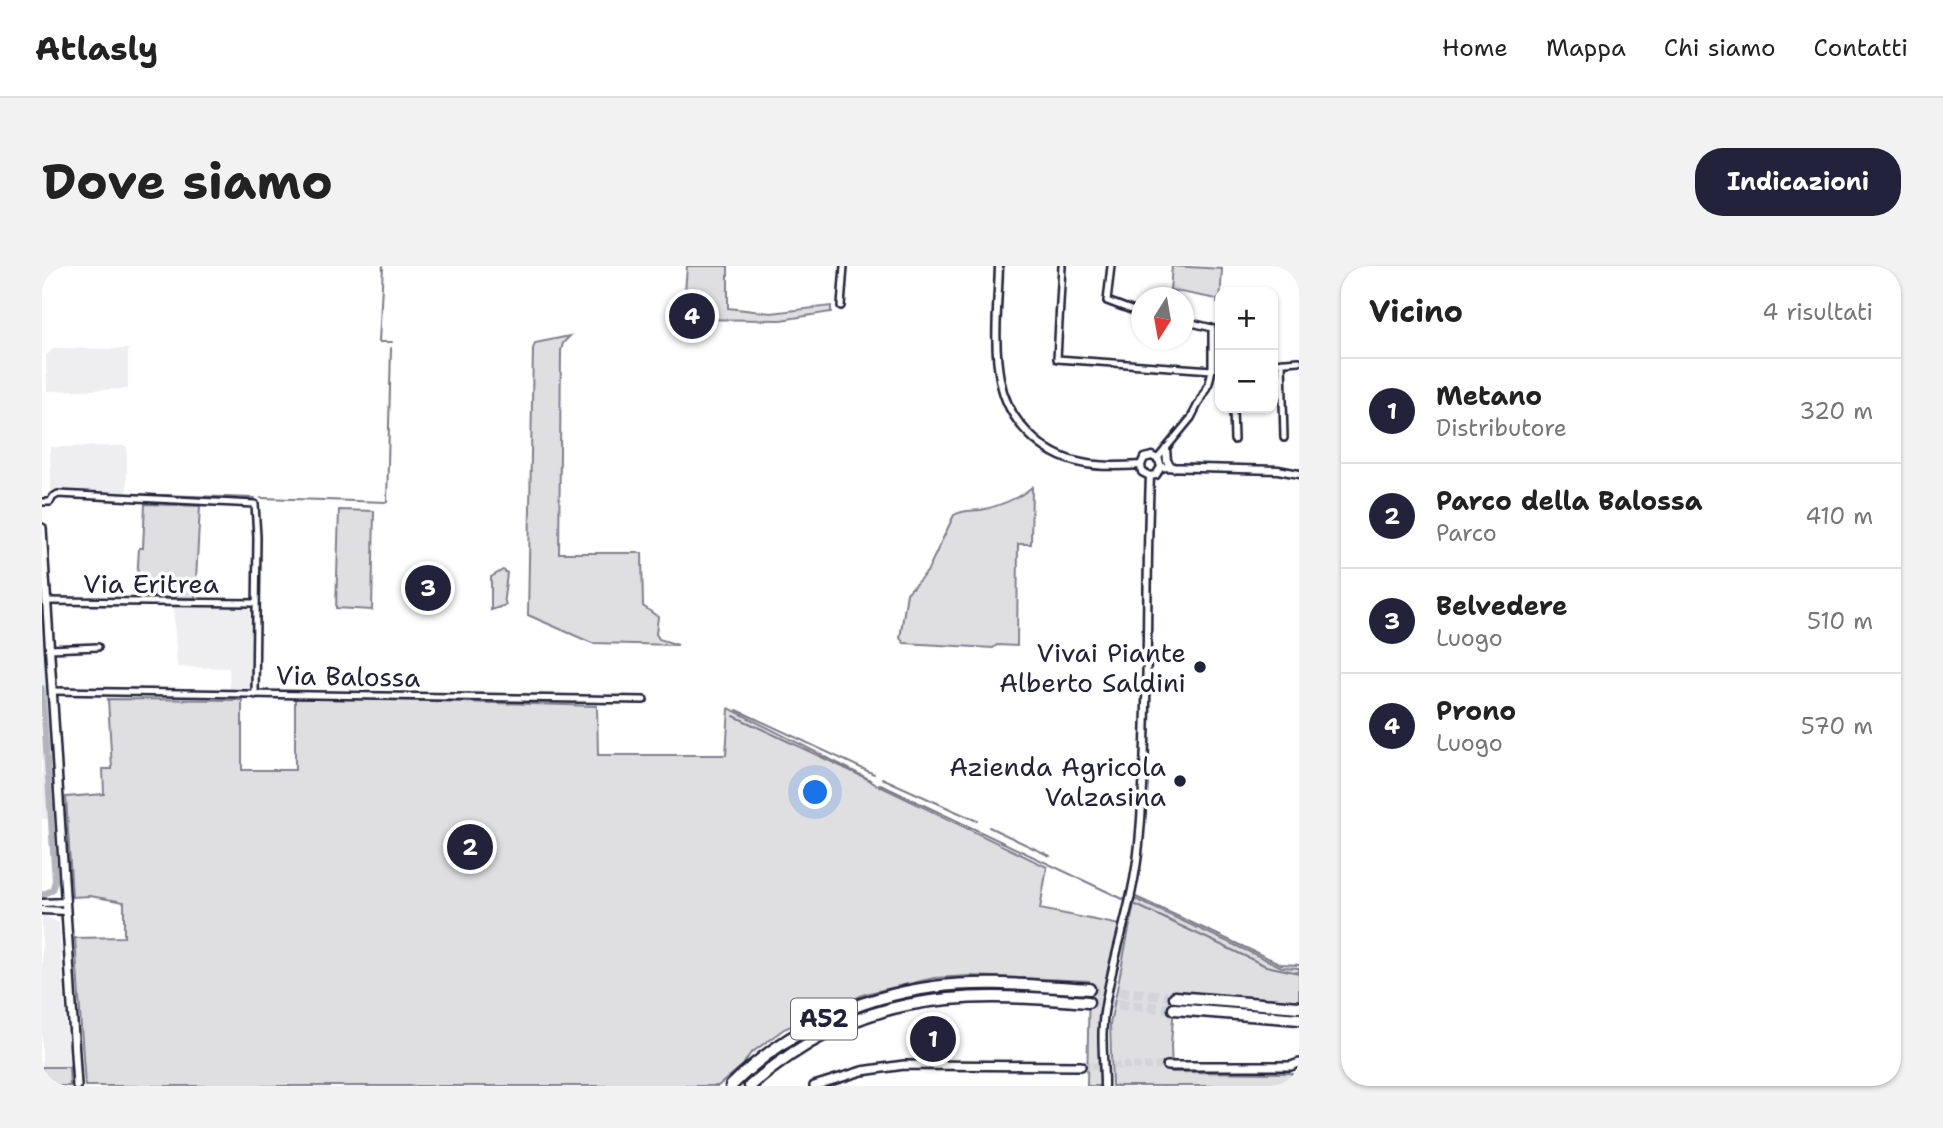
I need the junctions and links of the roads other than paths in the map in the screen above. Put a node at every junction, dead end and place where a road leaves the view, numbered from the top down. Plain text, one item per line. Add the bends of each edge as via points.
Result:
1 (844, 266) edge
2 (999, 266) edge
3 (1062, 266) edge
4 (1111, 266) edge
5 (841, 306) dead end
6 (1131, 310) edge
7 (1194, 324) edge
8 (1299, 361) edge
9 (1278, 362) edge
10 (1282, 362) junction
11 (1215, 368) edge
12 (1212, 370) junction
13 (1234, 413) edge
14 (1284, 438) dead end
15 (1234, 440) dead end
16 (1166, 449) junction
17 (1158, 458) junction
18 (1141, 465) junction
19 (1161, 467) junction
20 (1173, 468) junction
21 (1299, 474) edge
22 (1150, 476) junction
23 (42, 502) edge
24 (42, 528) edge
25 (45, 599) edge
26 (256, 603) junction
27 (45, 621) edge
28 (98, 647) dead end
29 (49, 649) junction
30 (52, 691) junction
31 (255, 695) junction
32 (644, 699) dead end
33 (65, 902) junction
34 (42, 903) edge
35 (42, 910) edge
36 (66, 911) junction
37 (1088, 989) tunnel mouth
38 (1175, 997) tunnel mouth
39 (1088, 1002) tunnel mouth
40 (1299, 1007) edge
41 (1174, 1009) tunnel mouth
42 (1299, 1019) edge
43 (1081, 1066) tunnel mouth
44 (1167, 1066) tunnel mouth
45 (1296, 1066) edge
46 (77, 1086) edge
47 (731, 1086) edge
48 (750, 1086) edge
49 (814, 1086) edge
50 (1104, 1086) edge

1 - 5 street
2 - 18 street via 999,374 1016,419 1041,444 1066,458 1096,465
3 - 12 street via 1056,359
4 - 6 street via 1107,301
7 - 12 street via 1212,328
8 - 10 street
9 - 10 street
10 - 14 street
11 - 12 street
12 - 16 street via 1191,418
13 - 15 street
16 - 17 street
16 - 20 street
17 - 18 street via 1147,456
17 - 19 street
18 - 22 street via 1142,472
19 - 20 street
19 - 22 street
20 - 21 street
22 - 50 street via 1140,840 1105,1005
23 - 26 street via 50,502 58,494 256,504
24 - 25 main road
25 - 26 street, Via Eritrea
25 - 27 main road
26 - 31 street
27 - 29 main road
28 - 29 street
29 - 30 main road
30 - 31 street, Via Balossa
30 - 33 main road
31 - 32 street, Via Balossa
33 - 34 street
33 - 36 main road
35 - 36 street
36 - 46 main road
37 - 47 highway, A52 via 934,986 868,1002 803,1030
38 - 40 highway
39 - 48 highway, A52 via 1000,996 903,1005 840,1025 809,1041
41 - 42 highway
43 - 49 main road via 904,1065 862,1071
44 - 45 main road

